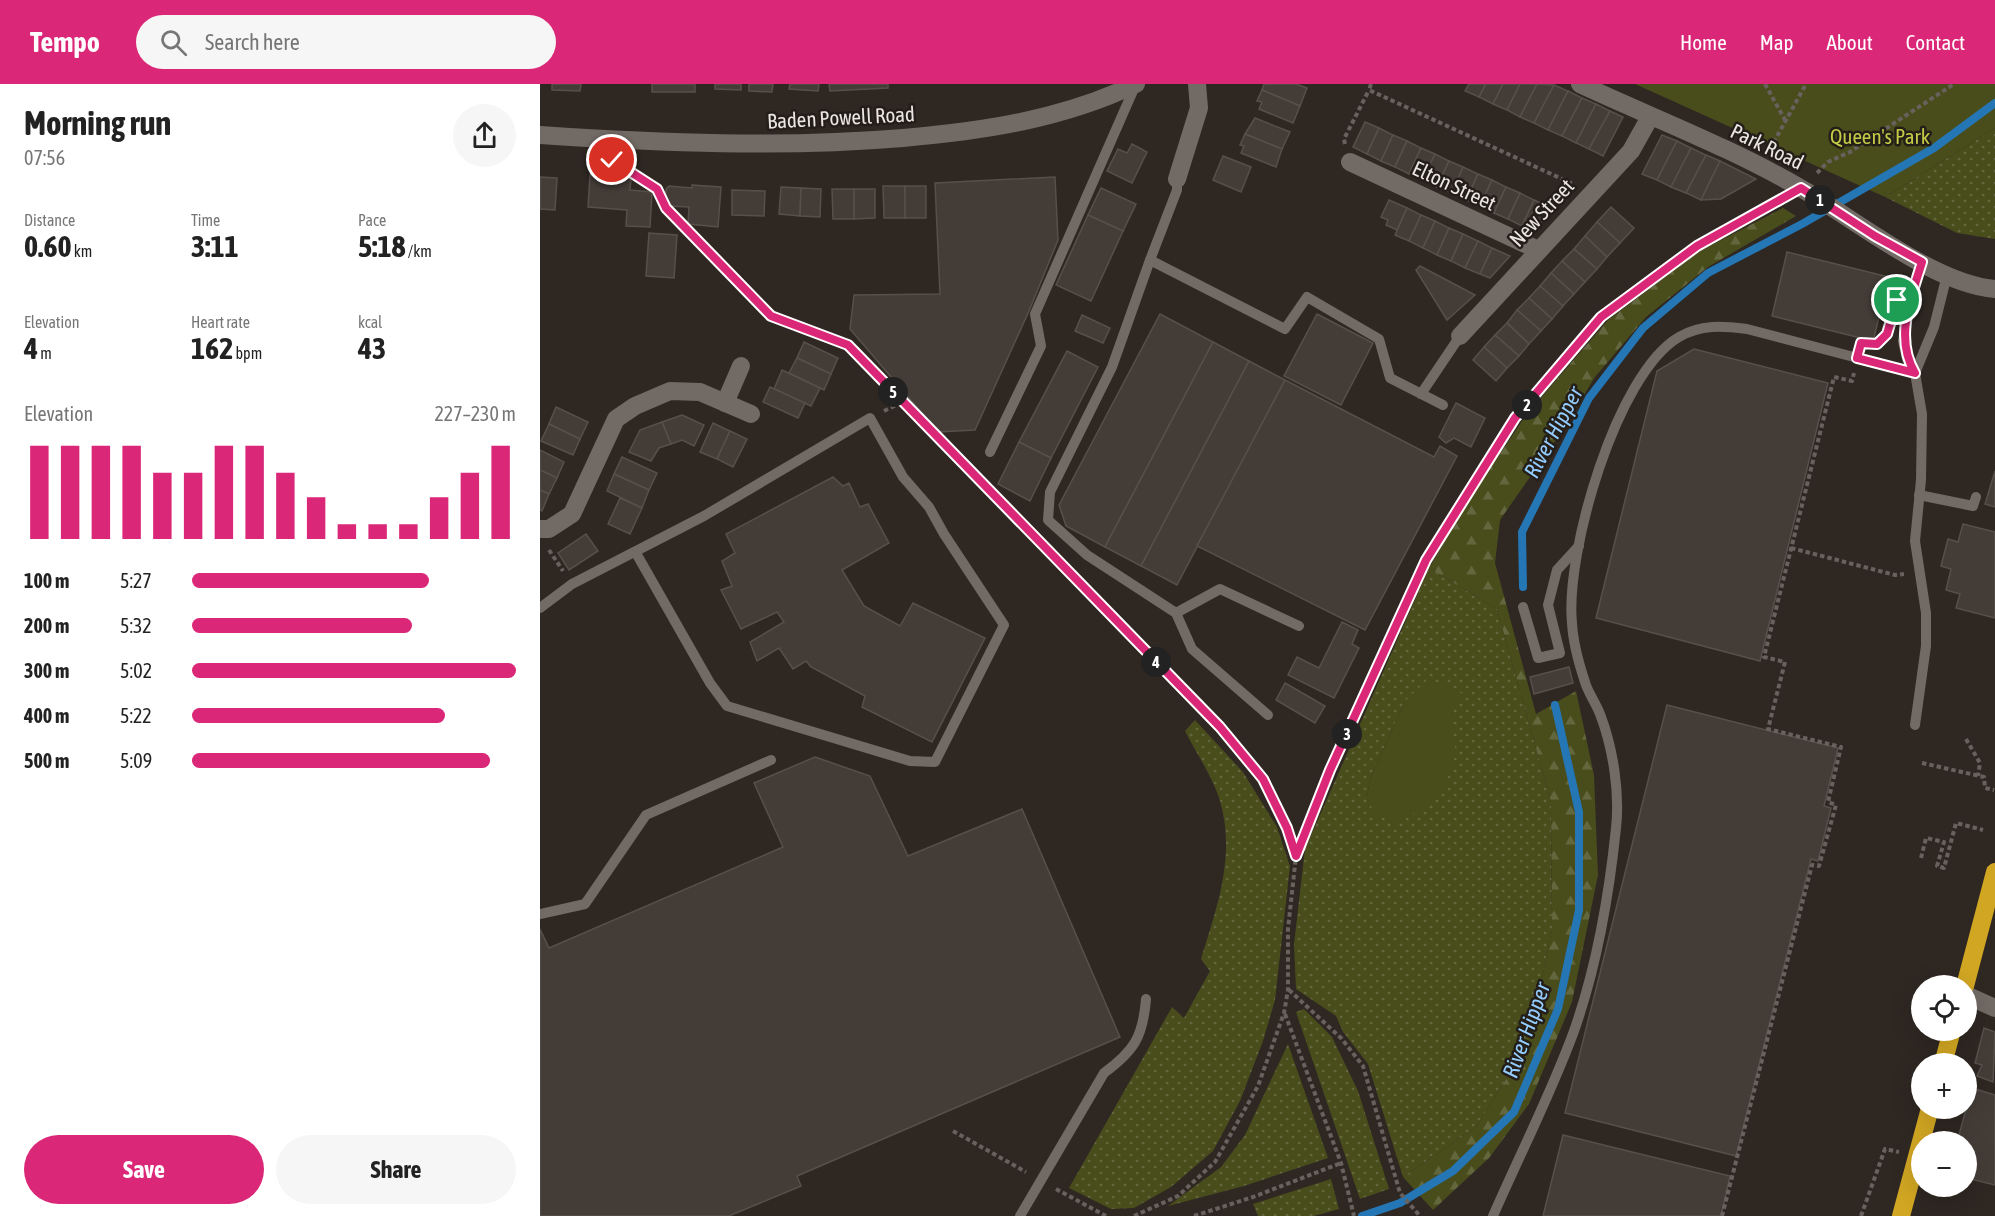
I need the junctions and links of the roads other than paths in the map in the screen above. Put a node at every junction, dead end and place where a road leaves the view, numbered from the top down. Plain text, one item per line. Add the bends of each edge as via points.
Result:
1 (1136, 84) edge
2 (1197, 84) edge
3 (1580, 84) edge
4 (1650, 117) junction
5 (540, 135) edge
6 (1350, 162) road end
7 (1177, 179) joint
8 (1538, 250) junction
9 (1150, 260) junction
10 (1922, 262) junction
11 (1947, 275) junction
12 (1995, 289) edge
13 (1460, 336) joint
14 (741, 366) dead end
15 (1915, 373) junction
16 (1421, 394) junction
17 (725, 403) junction
18 (1443, 405) dead end
19 (751, 414) dead end
20 (990, 452) dead end
21 (1919, 495) junction
22 (1976, 497) dead end
23 (540, 529) edge
24 (1579, 546) junction
25 (636, 553) junction
26 (1523, 607) dead end
27 (540, 608) edge
28 (1176, 613) junction
29 (1299, 626) dead end
30 (1268, 715) dead end
31 (1915, 725) dead end
32 (771, 760) dead end
33 (1995, 872) edge
34 (540, 914) edge
35 (1968, 975) edge
36 (1146, 999) dead end
37 (1977, 999) edge
38 (1995, 1008) edge
39 (1927, 1119) edge
40 (1020, 1216) edge
41 (1493, 1216) edge
42 (1901, 1216) edge

1 - 5 street, Baden Powell Road via 1099,102 1063,113 930,136 774,144
1 - 20 lane via 1035,314 1041,346
2 - 7 street via 1199,108
3 - 4 street, Park Road
4 - 8 street, New Street via 1631,151
4 - 10 street, Park Road via 1808,192
6 - 8 street, Elton Street
7 - 9 lane via 1177,190
8 - 13 street, New Street
9 - 16 lane via 1285,329 1307,297 1379,339 1390,378
9 - 28 lane via 1112,368 1050,492 1048,520 1088,555
10 - 11 street, Park Road
10 - 15 lane via 1903,341
11 - 12 street, Park Road
11 - 15 lane via 1934,327
13 - 16 lane
14 - 17 street
15 - 21 lane via 1922,414
15 - 24 lane via 1747,329 1719,325 1677,338 1648,368 1611,432
16 - 18 lane
17 - 19 street
17 - 23 street via 700,392 670,392 635,406 616,419 572,514 549,529
21 - 22 lane via 1974,506
21 - 31 lane via 1915,541 1926,613 1926,646
24 - 26 lane via 1557,570 1548,604 1560,653 1538,658
24 - 41 lane via 1570,597 1572,624 1585,684 1600,714 1612,766 1617,826 1599,940 1585,996 1552,1086
25 - 25 lane via 870,418 903,477 929,507 1004,625 935,762 910,761 727,705 710,683
25 - 27 lane via 572,584
28 - 29 lane via 1220,589
28 - 30 lane via 1192,649
32 - 34 lane via 646,816 585,904
33 - 35 highway
36 - 40 lane via 1138,1040 1124,1059 1104,1073
37 - 38 street
39 - 42 highway

